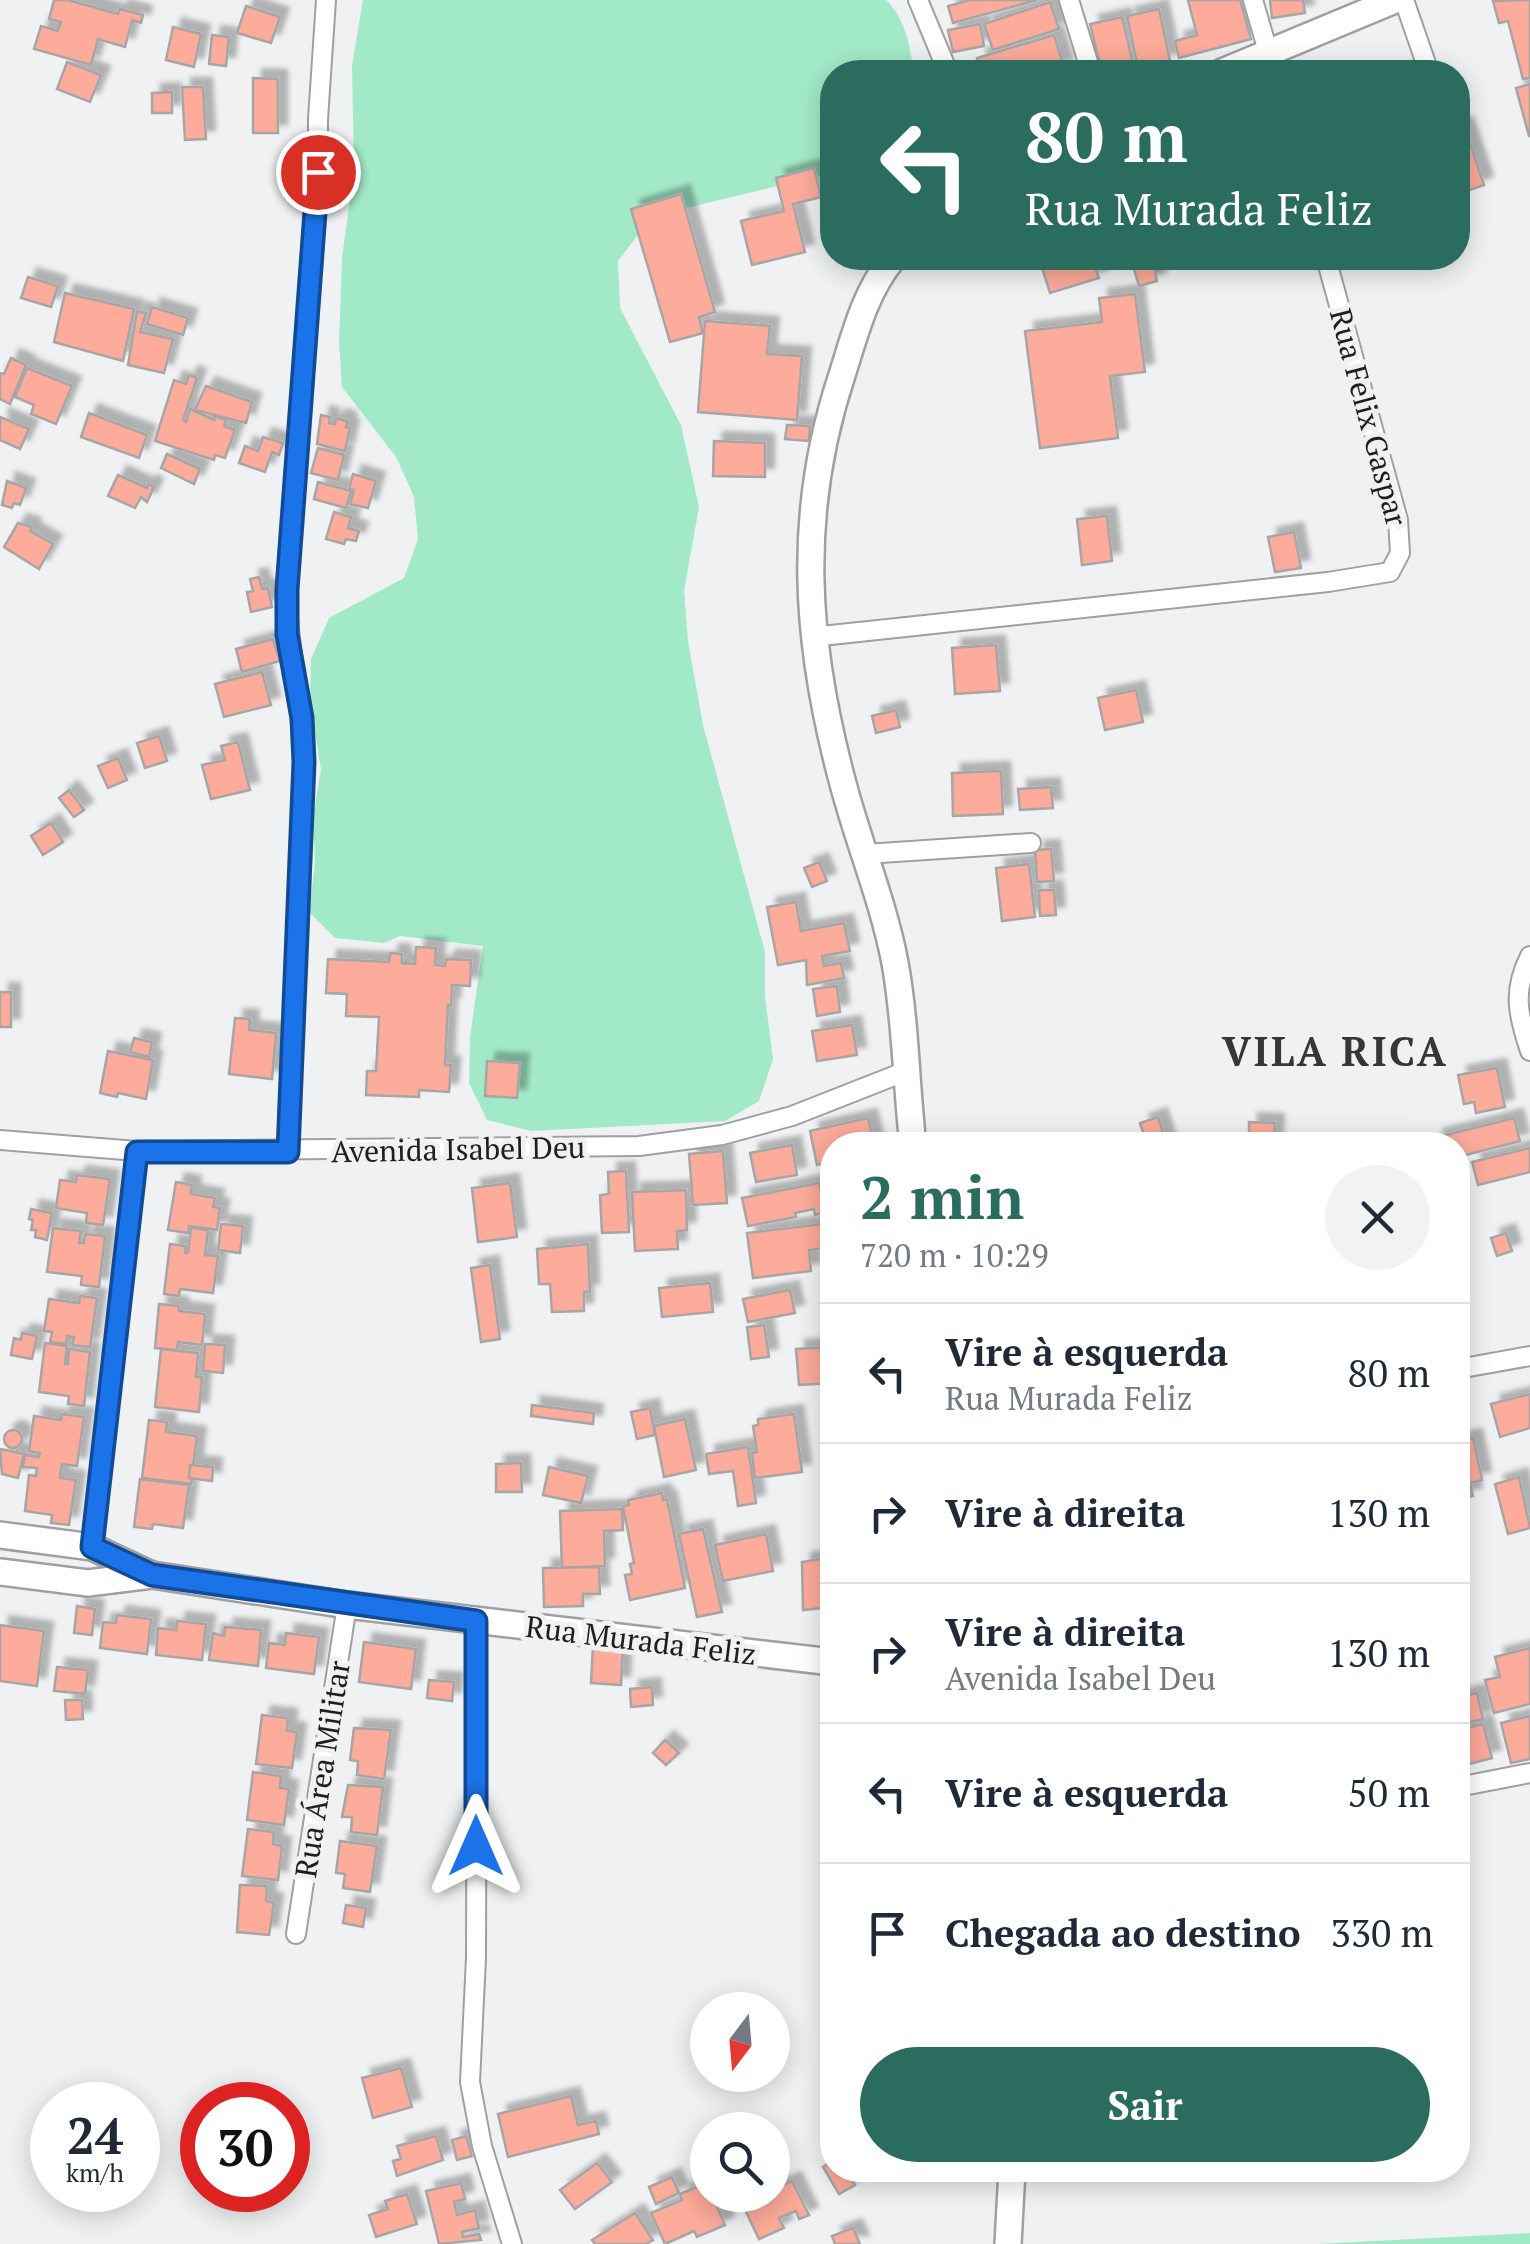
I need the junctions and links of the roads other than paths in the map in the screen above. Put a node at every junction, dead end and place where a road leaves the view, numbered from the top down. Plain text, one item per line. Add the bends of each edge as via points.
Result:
1 (326, 0) edge
2 (918, 0) edge
3 (1069, 0) edge
4 (1253, 0) edge
5 (1395, 0) edge
6 (1404, 0) edge
7 (943, 60) edge
8 (1086, 60) edge
9 (1270, 60) edge
10 (1275, 60) edge
11 (1426, 60) edge
12 (885, 270) edge
13 (1329, 270) edge
14 (812, 637) junction
15 (1031, 843) dead end
16 (865, 854) junction
17 (1530, 956) edge
18 (1530, 1051) edge
19 (904, 1072) junction
20 (911, 1132) edge
21 (0, 1140) edge
22 (137, 1152) junction
23 (288, 1152) junction
24 (1530, 1356) edge
25 (1470, 1367) edge
26 (0, 1535) edge
27 (92, 1547) junction
28 (0, 1572) edge
29 (152, 1575) junction
30 (347, 1605) junction
31 (476, 1621) junction
32 (820, 1661) edge
33 (1530, 1773) edge
34 (1470, 1785) edge
35 (296, 1934) dead end
36 (1011, 2182) edge
37 (512, 2244) edge
38 (1008, 2244) edge

1 - 23 street via 287,589 304,762
2 - 7 street
3 - 8 street
4 - 9 street
5 - 10 street
6 - 11 street
12 - 14 street via 868,295 830,411 814,523
13 - 14 street, Rua Felix Gaspar via 1401,537 1390,572
14 - 16 street via 830,735
15 - 16 street
16 - 19 street via 894,964
17 - 18 street via 1516,1004
19 - 20 street
19 - 23 street, Avenida Isabel Deu via 792,1116 682,1141
21 - 22 street, Avenida Isabel Deu
22 - 23 street, Avenida Isabel Deu
22 - 27 street
24 - 25 street
26 - 27 street, Rua Murada Feliz
27 - 29 street, Rua Murada Feliz
28 - 29 street, Rua Murada Feliz via 88,1583
29 - 30 street, Rua Murada Feliz
30 - 31 street, Rua Murada Feliz
30 - 35 street, Rua Área Militar
31 - 32 street, Rua Murada Feliz
31 - 37 street via 470,2082
33 - 34 street
36 - 38 street

